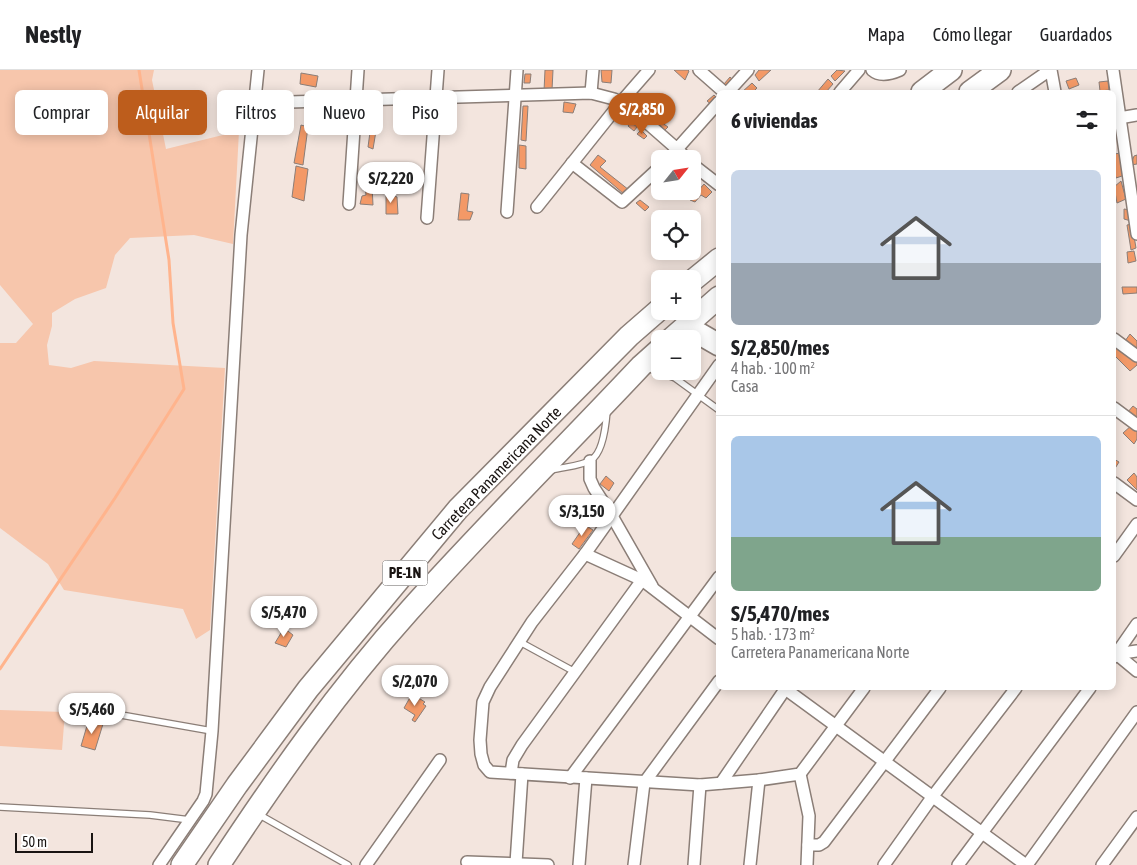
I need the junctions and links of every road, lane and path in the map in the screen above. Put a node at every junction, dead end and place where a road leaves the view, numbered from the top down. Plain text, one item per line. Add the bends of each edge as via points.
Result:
1 (258, 70) edge
2 (358, 70) edge
3 (438, 70) edge
4 (517, 70) edge
5 (593, 70) edge
6 (649, 70) edge
7 (699, 70) edge
8 (748, 70) edge
9 (859, 70) edge
10 (872, 70) edge
11 (900, 70) edge
12 (951, 70) edge
13 (1051, 70) edge
14 (1113, 70) edge
15 (257, 90) edge
16 (357, 90) edge
17 (437, 90) edge
18 (724, 90) edge
19 (728, 90) edge
20 (842, 90) edge
21 (925, 90) edge
22 (1021, 90) edge
23 (1055, 90) edge
24 (1116, 90) edge
25 (591, 93) junction
26 (1116, 94) edge
27 (516, 95) junction
28 (457, 97) edge
29 (621, 102) junction
30 (716, 105) edge
31 (1137, 115) edge
32 (1119, 118) junction
33 (252, 135) edge
34 (354, 135) edge
35 (433, 135) edge
36 (677, 149) joint
37 (572, 163) junction
38 (701, 171) edge
39 (1132, 171) edge
40 (651, 175) edge
41 (716, 183) edge
42 (349, 204) dead end
43 (537, 207) dead end
44 (507, 212) dead end
45 (427, 218) dead end
46 (1136, 221) edge
47 (1137, 234) edge
48 (716, 261) edge
49 (701, 273) edge
50 (716, 300) edge
51 (651, 317) edge
52 (681, 330) edge
53 (701, 339) edge
54 (1116, 340) edge
55 (716, 344) edge
56 (1137, 356) edge
57 (651, 357) edge
58 (641, 366) junction
59 (716, 369) edge
60 (698, 393) junction
61 (608, 401) junction
62 (716, 408) edge
63 (1116, 409) edge
64 (1137, 425) edge
65 (590, 461) junction
66 (540, 472) junction
67 (1116, 484) edge
68 (1137, 500) edge
69 (612, 516) junction
70 (1137, 524) edge
71 (1116, 553) edge
72 (585, 554) junction
73 (642, 580) junction
74 (716, 581) edge
75 (654, 590) junction
76 (689, 618) junction
77 (1137, 624) edge
78 (716, 637) edge
79 (520, 642) junction
80 (1116, 651) edge
81 (1137, 651) edge
82 (1116, 654) edge
83 (1116, 655) edge
84 (1137, 671) edge
85 (575, 672) junction
86 (716, 685) edge
87 (784, 690) edge
88 (788, 690) edge
89 (862, 690) edge
90 (938, 690) edge
91 (1014, 690) edge
92 (1088, 690) edge
93 (87, 708) dead end
94 (1137, 712) edge
95 (836, 725) junction
96 (212, 731) junction
97 (440, 760) dead end
98 (885, 761) junction
99 (510, 773) junction
100 (522, 774) junction
101 (800, 774) junction
102 (570, 778) junction
103 (586, 778) junction
104 (759, 780) junction
105 (644, 783) junction
106 (721, 783) junction
107 (700, 785) junction
108 (933, 796) junction
109 (0, 807) edge
110 (254, 812) junction
111 (1137, 817) edge
112 (191, 820) junction
113 (981, 832) junction
114 (808, 845) junction
115 (467, 862) dead end
116 (516, 863) junction
117 (159, 865) edge
118 (182, 865) edge
119 (219, 865) edge
120 (348, 865) edge
121 (366, 865) edge
122 (548, 865) edge
123 (579, 865) edge
124 (634, 865) edge
125 (694, 865) edge
126 (750, 865) edge
127 (808, 865) edge
128 (884, 865) edge
129 (958, 865) edge
130 (1027, 865) edge
131 (1102, 865) edge

1 - 15 street
2 - 16 street
3 - 17 street
4 - 27 street
5 - 25 street
6 - 29 street
7 - 18 street
8 - 19 street
9 - 20 street
10 - 11 street via 876,74
12 - 21 highway
13 - 22 street
13 - 23 street
14 - 24 street
25 - 27 street
25 - 29 street
26 - 32 street
27 - 28 street
27 - 44 street
29 - 36 street
29 - 37 street
30 - 36 street
31 - 32 street
32 - 39 street
33 - 96 street via 241,235
34 - 42 street
35 - 45 street
37 - 40 street via 622,202
37 - 43 street
38 - 41 street
39 - 46 street
46 - 47 street
48 - 49 highway
50 - 52 highway
51 - 118 highway, Carretera Panamericana Norte / PE-1N via 458,509 308,689
53 - 55 highway
54 - 56 street
57 - 58 highway, Carretera Panamericana Norte / PE-1N
58 - 60 lane via 675,378
58 - 61 highway, Carretera Panamericana Norte / PE-1N
59 - 60 street
60 - 62 lane
60 - 69 street
61 - 65 lane via 600,447
61 - 66 highway, Carretera Panamericana Norte / PE-1N
63 - 64 street
65 - 66 lane
65 - 69 street via 590,479
66 - 110 highway, Carretera Panamericana Norte / PE-1N via 409,611 332,704
67 - 68 street
69 - 72 street
69 - 75 street
70 - 71 street
72 - 73 street
72 - 79 street
73 - 75 street
73 - 85 street
74 - 76 street
75 - 76 street
76 - 78 street
76 - 102 street
77 - 80 street
79 - 85 lane
79 - 99 street via 490,687 482,711 480,740 486,768 490,772
81 - 82 street
83 - 84 street
85 - 99 street via 522,745
86 - 105 street
87 - 106 street
88 - 95 street
89 - 95 street
90 - 98 street
91 - 108 street
92 - 113 street
93 - 96 lane
94 - 130 street
95 - 98 street
95 - 101 street
96 - 112 street via 206,794
97 - 121 street
98 - 108 street
98 - 114 street via 824,842
99 - 100 street
100 - 102 street
100 - 116 street
101 - 104 street
101 - 114 street via 809,816
102 - 103 street
103 - 105 street
103 - 123 street
104 - 106 street
104 - 126 street
105 - 107 street
105 - 124 street
106 - 107 street
107 - 125 street
108 - 113 street
108 - 128 street
109 - 112 lane
110 - 119 highway, Carretera Panamericana Norte / PE-1N
110 - 120 lane
111 - 131 street
112 - 117 street
113 - 129 street
113 - 130 street
114 - 127 street
115 - 116 street
116 - 122 street

